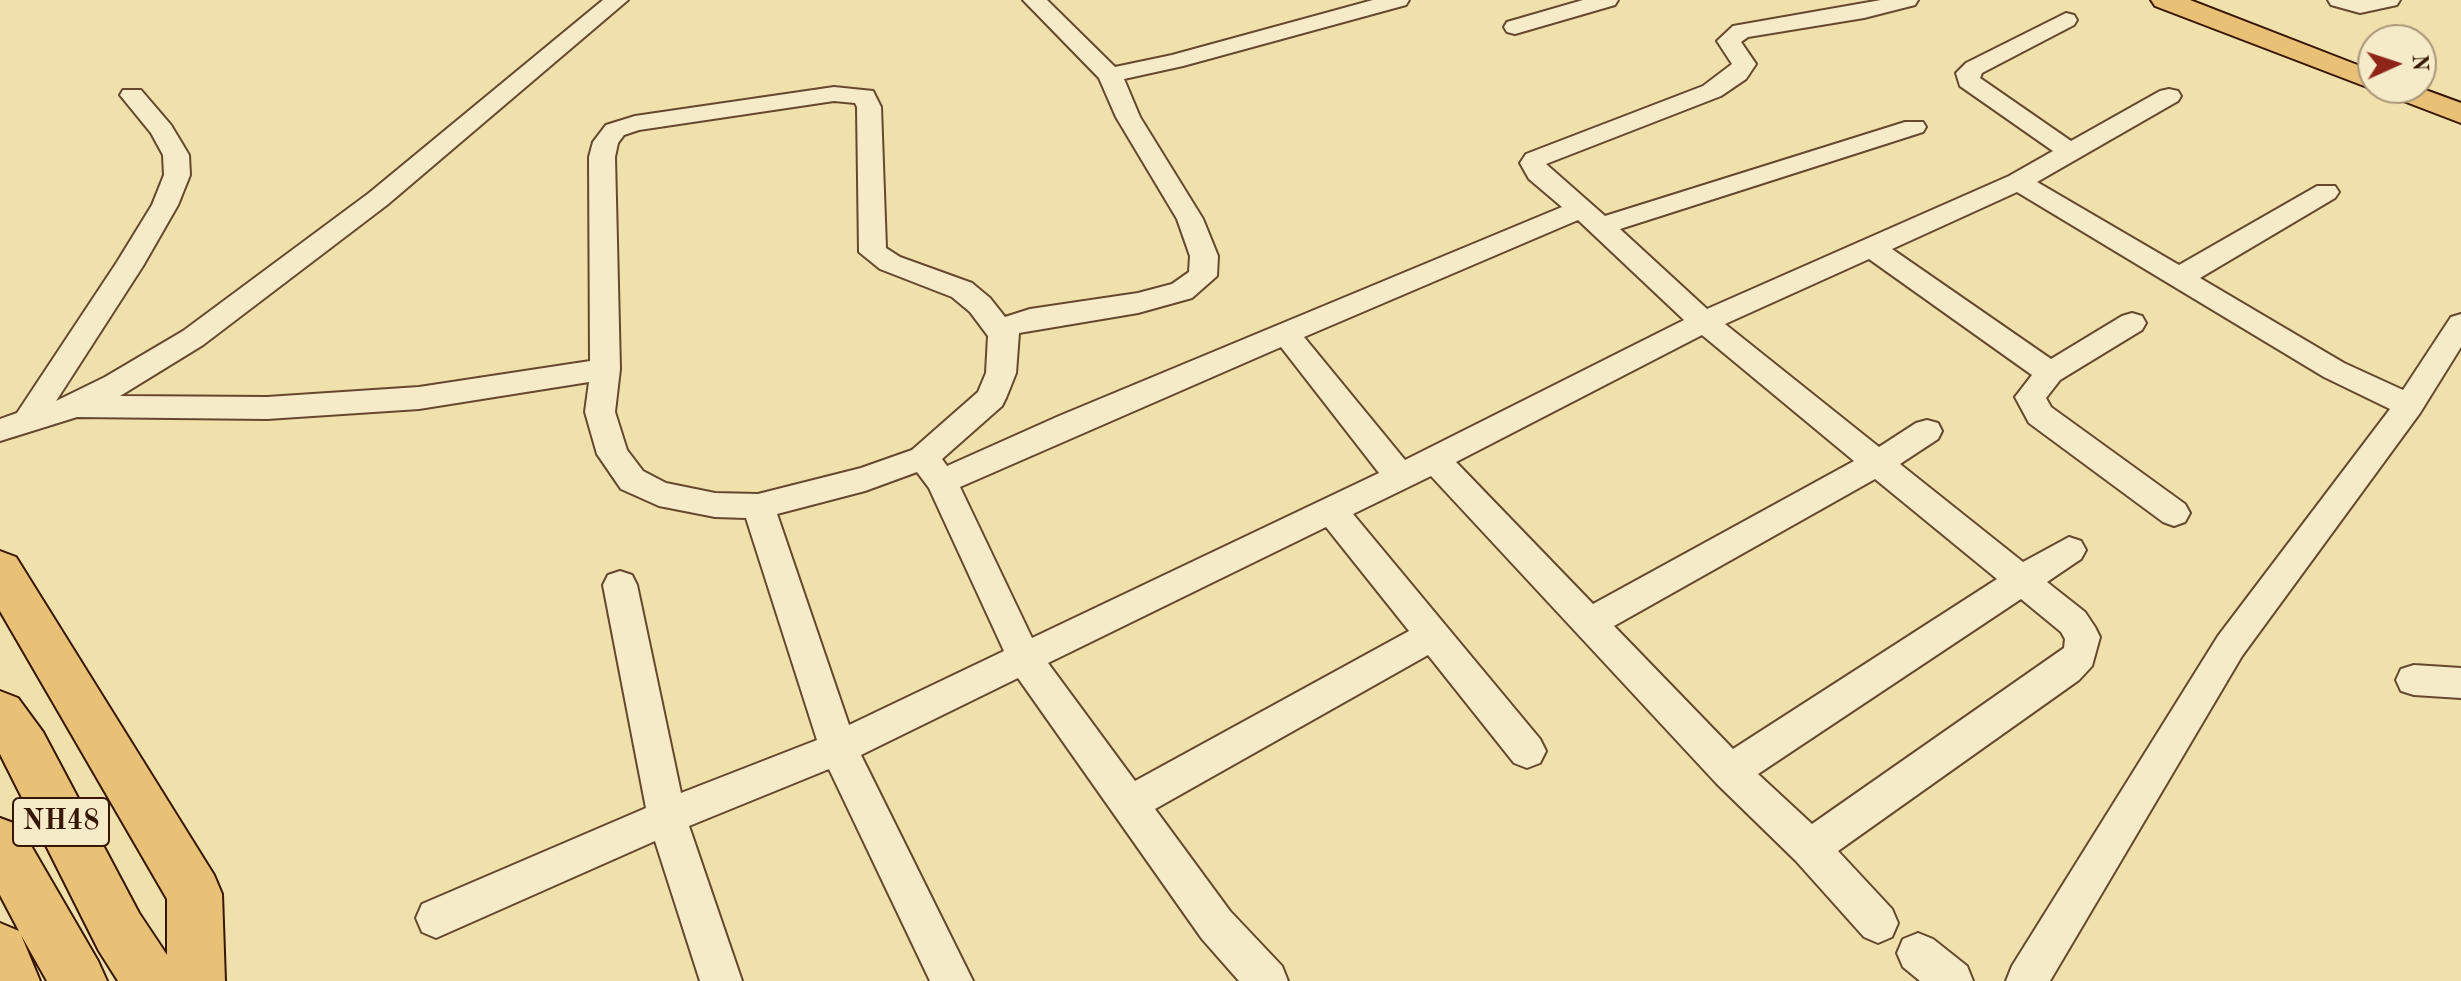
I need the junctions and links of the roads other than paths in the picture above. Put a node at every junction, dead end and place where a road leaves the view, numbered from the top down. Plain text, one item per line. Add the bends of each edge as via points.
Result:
1 (617, 0) edge
2 (1034, 0) edge
3 (1607, 0) edge
4 (1907, 0) edge
5 (2165, 0) edge
6 (2197, 0) edge
7 (2339, 0) edge
8 (2389, 0) edge
9 (1383, 2) edge
10 (2066, 20) dead end
11 (1515, 27) dead end
12 (2357, 60) edge
13 (1110, 75) junction
14 (2357, 75) edge
15 (2437, 90) edge
16 (132, 95) dead end
17 (2169, 96) dead end
18 (2461, 99) edge
19 (2434, 104) edge
20 (2461, 114) edge
21 (1914, 127) dead end
22 (2072, 153) junction
23 (2018, 182) junction
24 (2326, 192) dead end
25 (1591, 218) junction
26 (1872, 248) junction
27 (2178, 278) junction
28 (1704, 322) junction
29 (2132, 323) dead end
30 (2461, 324) edge
31 (1003, 335) junction
32 (1287, 335) junction
33 (605, 369) junction
34 (2050, 373) junction
35 (2409, 405) junction
36 (73, 407) junction
37 (27, 422) junction
38 (0, 430) edge
39 (1927, 431) dead end
40 (1434, 459) junction
41 (1877, 463) junction
42 (932, 470) junction
43 (1400, 477) junction
44 (758, 506) junction
45 (1331, 510) junction
46 (2174, 513) dead end
47 (2069, 550) dead end
48 (0, 570) edge
49 (2021, 581) junction
50 (620, 585) dead end
51 (1589, 623) junction
52 (1433, 635) junction
53 (1025, 659) junction
54 (2414, 680) dead end
55 (2461, 683) edge
56 (0, 713) edge
57 (838, 748) junction
58 (1527, 751) dead end
59 (1730, 772) junction
60 (1129, 804) junction
61 (667, 817) junction
62 (0, 843) edge
63 (1810, 848) junction
64 (436, 918) dead end
65 (1878, 923) dead end
66 (0, 951) edge
67 (1918, 953) dead end
68 (75, 977) edge
69 (11, 981) edge
70 (151, 981) edge
71 (196, 981) edge
72 (721, 981) edge
73 (952, 981) edge
74 (1267, 981) edge
75 (1952, 981) edge
76 (2027, 981) edge

1 - 36 street via 378,199 205,329
2 - 13 street
3 - 11 street
4 - 25 street via 1741,31 1729,41 1744,64 1712,91 1535,159 1538,173
5 - 14 main road
6 - 12 main road
7 - 8 street via 2360,6
9 - 13 street
10 - 22 street via 1974,68 1968,81
13 - 31 street via 1128,117 1190,219 1204,256 1203,276 1182,291 1030,319 1008,326
15 - 18 main road
16 - 37 street via 162,130 176,155 177,175 129,266
17 - 22 street
19 - 20 main road
21 - 25 street
22 - 23 street
23 - 26 street
23 - 27 street
24 - 27 street
25 - 28 street
25 - 32 street
26 - 28 street
26 - 34 street
27 - 35 street via 2334,370
28 - 40 street
28 - 41 street
29 - 34 street
30 - 35 street
31 - 33 street via 962,290 873,252 869,107 864,96 834,94 615,130 602,157
31 - 42 street via 1001,373 991,398
32 - 42 street via 1070,424
32 - 43 street
33 - 36 street via 419,398 267,408
33 - 44 street via 600,412 613,454 632,480 659,494 715,505
34 - 46 street via 2030,397 2040,415
35 - 76 street via 2230,646
36 - 37 street
37 - 38 street
39 - 41 street
40 - 43 street
40 - 51 street
41 - 49 street
41 - 51 street
42 - 44 street via 865,479
42 - 53 street
43 - 45 street
44 - 57 street
45 - 52 street
45 - 53 street
47 - 49 street
48 - 71 highway via 195,894
49 - 59 street
49 - 63 street via 2073,622 2083,637 2080,655
50 - 61 street
51 - 59 street
52 - 58 street
52 - 60 street
53 - 57 street
53 - 60 street
54 - 55 street
56 - 70 highway, NH48 via 25,748 119,932
57 - 61 street
57 - 73 street
59 - 63 street
60 - 74 street via 1216,925
61 - 64 street
61 - 72 street
62 - 68 highway, NH48
63 - 65 street
66 - 69 highway
67 - 75 street

